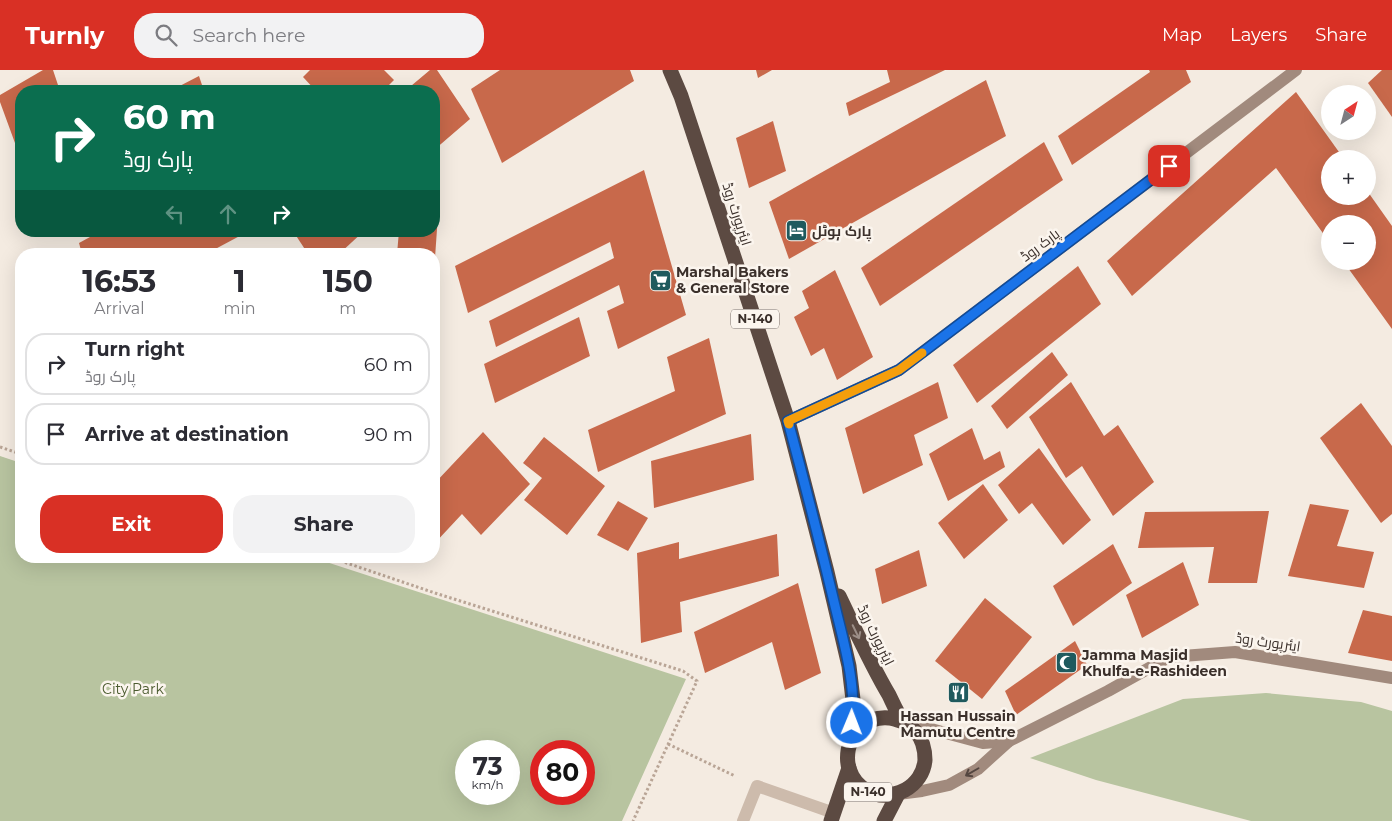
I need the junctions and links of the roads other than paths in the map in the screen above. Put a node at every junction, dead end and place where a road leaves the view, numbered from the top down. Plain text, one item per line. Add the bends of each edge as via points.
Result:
1 (670, 70) edge
2 (1296, 70) edge
3 (788, 421) junction
4 (827, 572) junction
5 (1392, 678) edge
6 (904, 722) junction
7 (851, 739) junction
8 (1009, 741) junction
9 (849, 768) junction
10 (898, 794) junction
11 (832, 817) edge
12 (743, 821) edge
13 (884, 821) edge

1 - 3 highway, ایئرپورٹ روڈ / N-140
2 - 3 street, پارک روڈ via 899,370
3 - 4 highway, ایئرپورٹ روڈ / N-140
4 -> 6 highway, ایئرپورٹ روڈ / N-140 via 877,675
4 - 7 highway, ایئرپورٹ روڈ / N-140 via 849,666 854,708
5 - 8 street, ایئرپورٹ روڈ via 1235,652 1169,657
6 - 7 highway via 874,719
6 - 8 street, ایئرپورٹ روڈ via 983,743
6 - 10 highway, N-140 via 916,731 923,745 925,760 921,775
7 - 9 highway, N-140 via 847,753
8 -> 10 street, ایئرپورٹ روڈ via 978,769 949,785
9 - 10 highway, N-140 via 856,782 868,792 882,796
9 - 11 highway, N-140
10 - 13 highway, N-140
11 - 12 lane via 757,786

